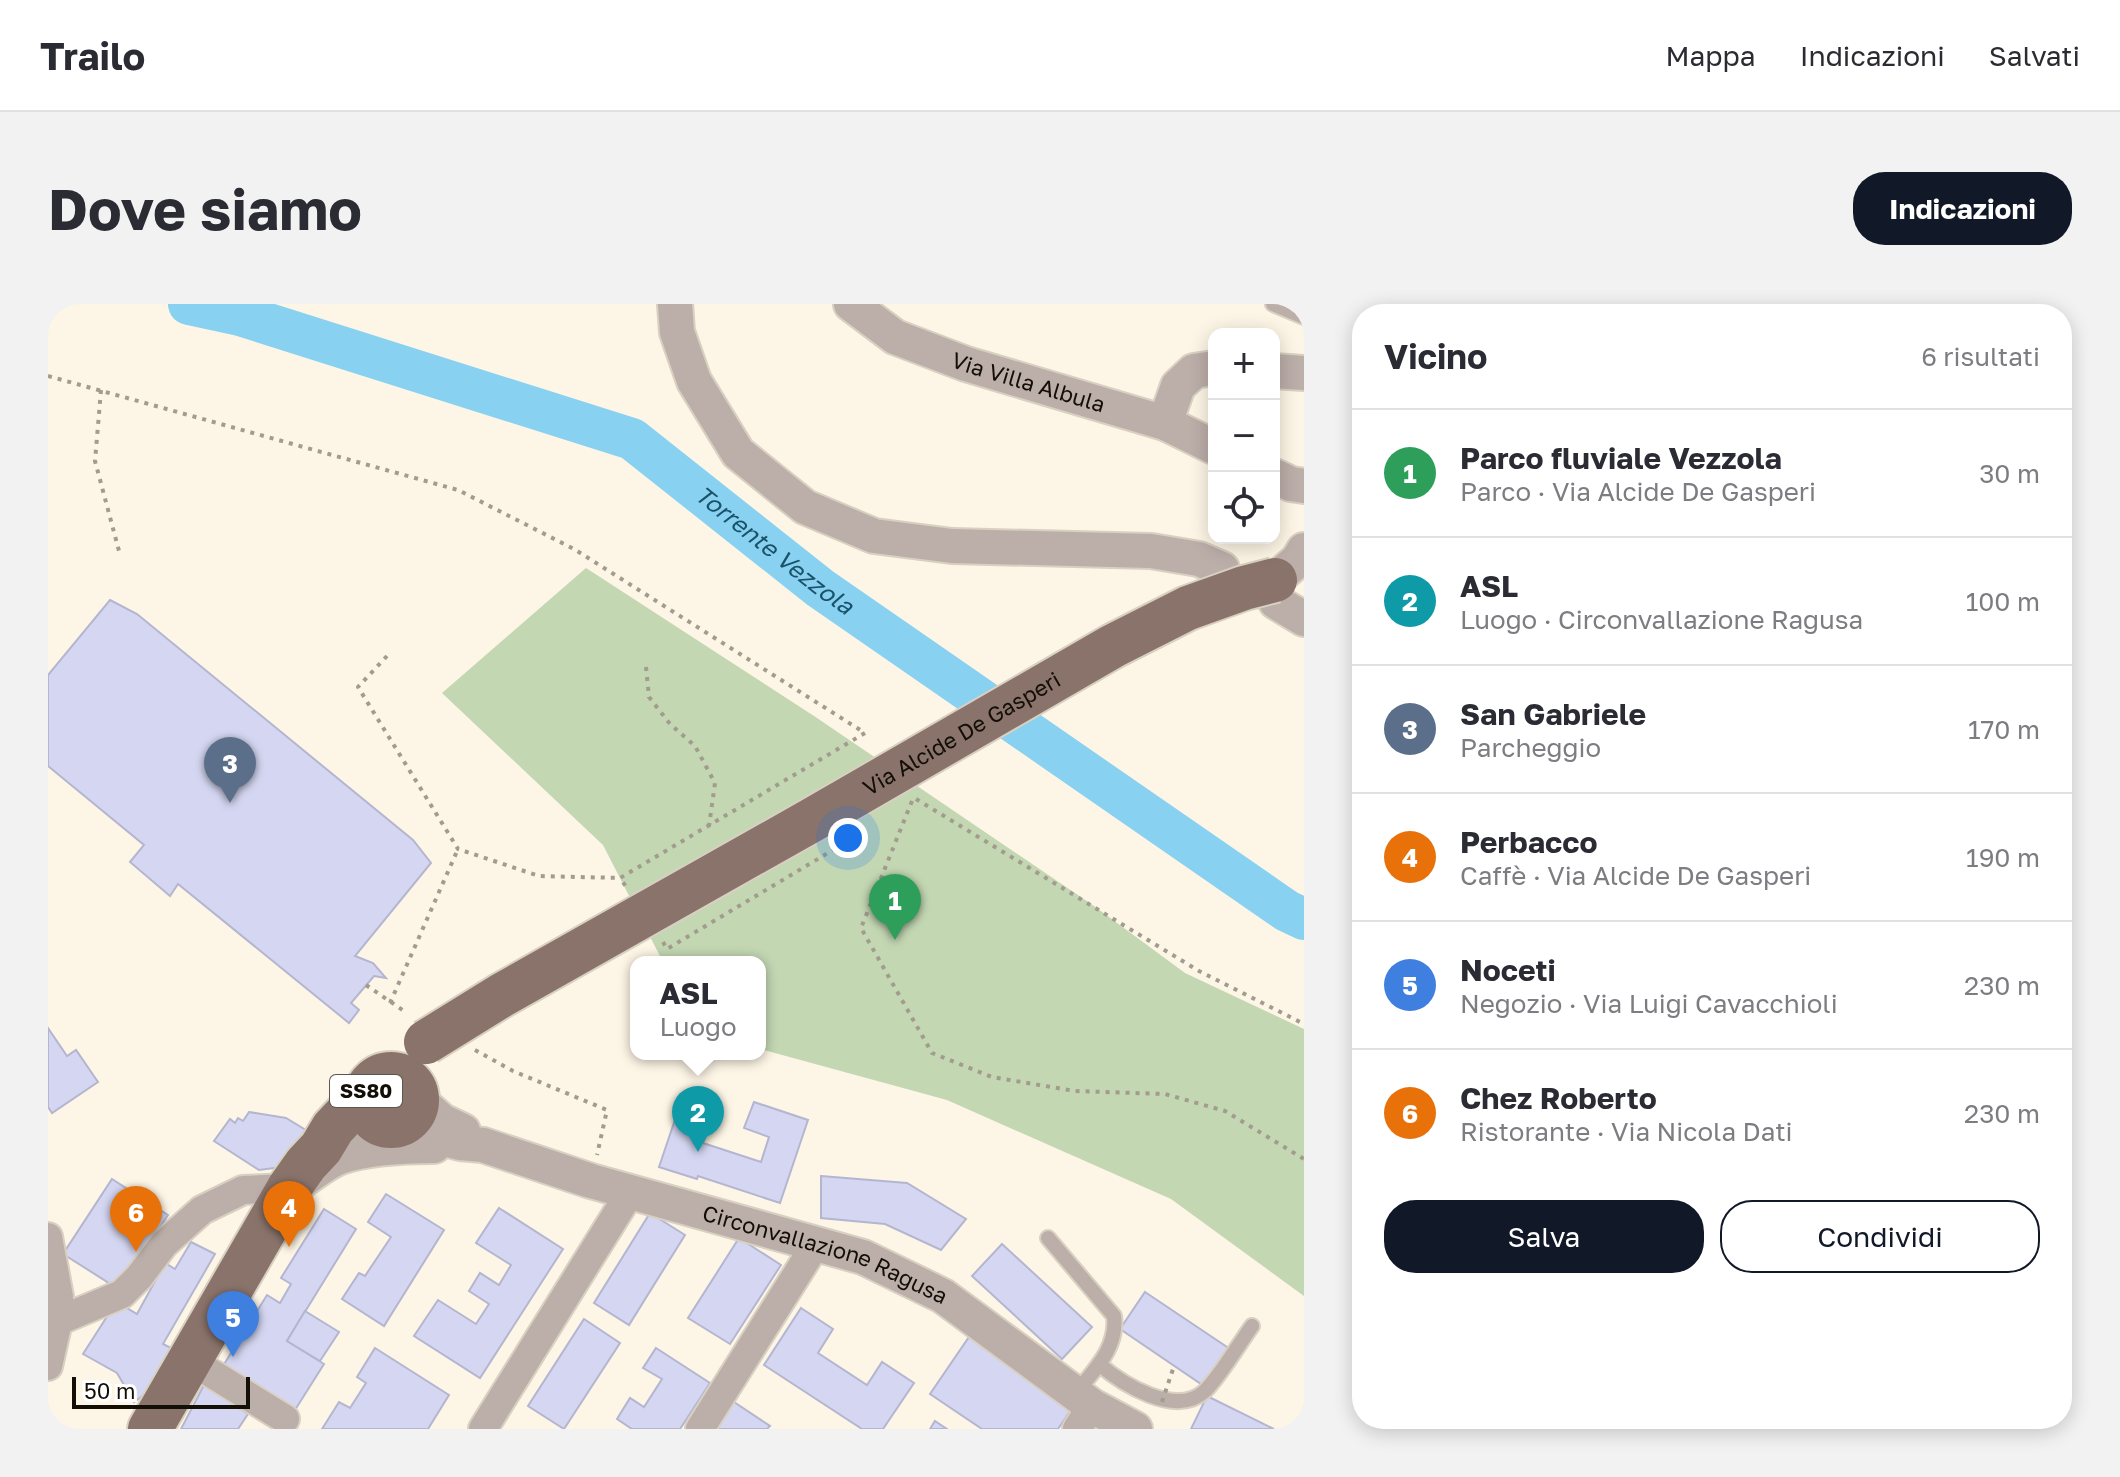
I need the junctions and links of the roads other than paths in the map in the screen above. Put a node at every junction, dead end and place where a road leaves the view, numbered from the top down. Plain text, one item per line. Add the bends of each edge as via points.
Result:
1 (675, 304) edge
2 (851, 304) edge
3 (1273, 304) edge
4 (1304, 317) edge
5 (1208, 369) edge
6 (1280, 371) edge
7 (1304, 373) edge
8 (1165, 423) junction
9 (1208, 444) edge
10 (1222, 569) dead end
11 (1293, 585) edge
12 (391, 1100) junction
13 (483, 1145) junction
14 (289, 1188) junction
15 (631, 1191) junction
16 (48, 1237) edge
17 (1048, 1238) dead end
18 (816, 1244) junction
19 (58, 1321) junction
20 (1252, 1326) dead end
21 (190, 1360) junction
22 (1099, 1364) junction
23 (48, 1366) edge
24 (1082, 1410) edge
25 (285, 1419) dead end
26 (149, 1426) edge
27 (483, 1429) edge
28 (700, 1429) edge
29 (1135, 1429) edge

1 - 10 street via 677,332 694,381 738,453 805,507 874,536 952,546 1151,551 1199,559
2 - 8 street, Via Villa Albula via 895,337 966,364
3 - 4 lane
5 - 8 street via 1194,371 1178,386
6 - 7 street
8 - 9 street, Via Villa Albula
11 - 12 main road, Via Alcide De Gasperi / SS80, bridge via 1244,588 1113,646 502,995 422,1030
12 - 13 street, Circonvallazione Ragusa via 466,1132
12 - 14 main road, Via Alcide De Gasperi / SS80 via 333,1128
13 - 14 street, Circonvallazione Ragusa via 347,1155
13 - 15 street, Circonvallazione Ragusa
14 - 19 street via 243,1190 202,1210 164,1244 122,1294
14 - 21 main road, Via Alcide De Gasperi / SS80
15 - 18 street, Circonvallazione Ragusa
15 - 27 street
16 - 19 street
17 - 22 lane via 1114,1316 1111,1346
18 - 24 street, Circonvallazione Ragusa via 863,1257 943,1296
18 - 28 street
19 - 23 street
20 - 22 lane via 1204,1391 1190,1400 1133,1389
21 - 25 street
21 - 26 main road, Via Alcide De Gasperi / SS80
22 - 24 lane
24 - 29 street, Circonvallazione Ragusa

